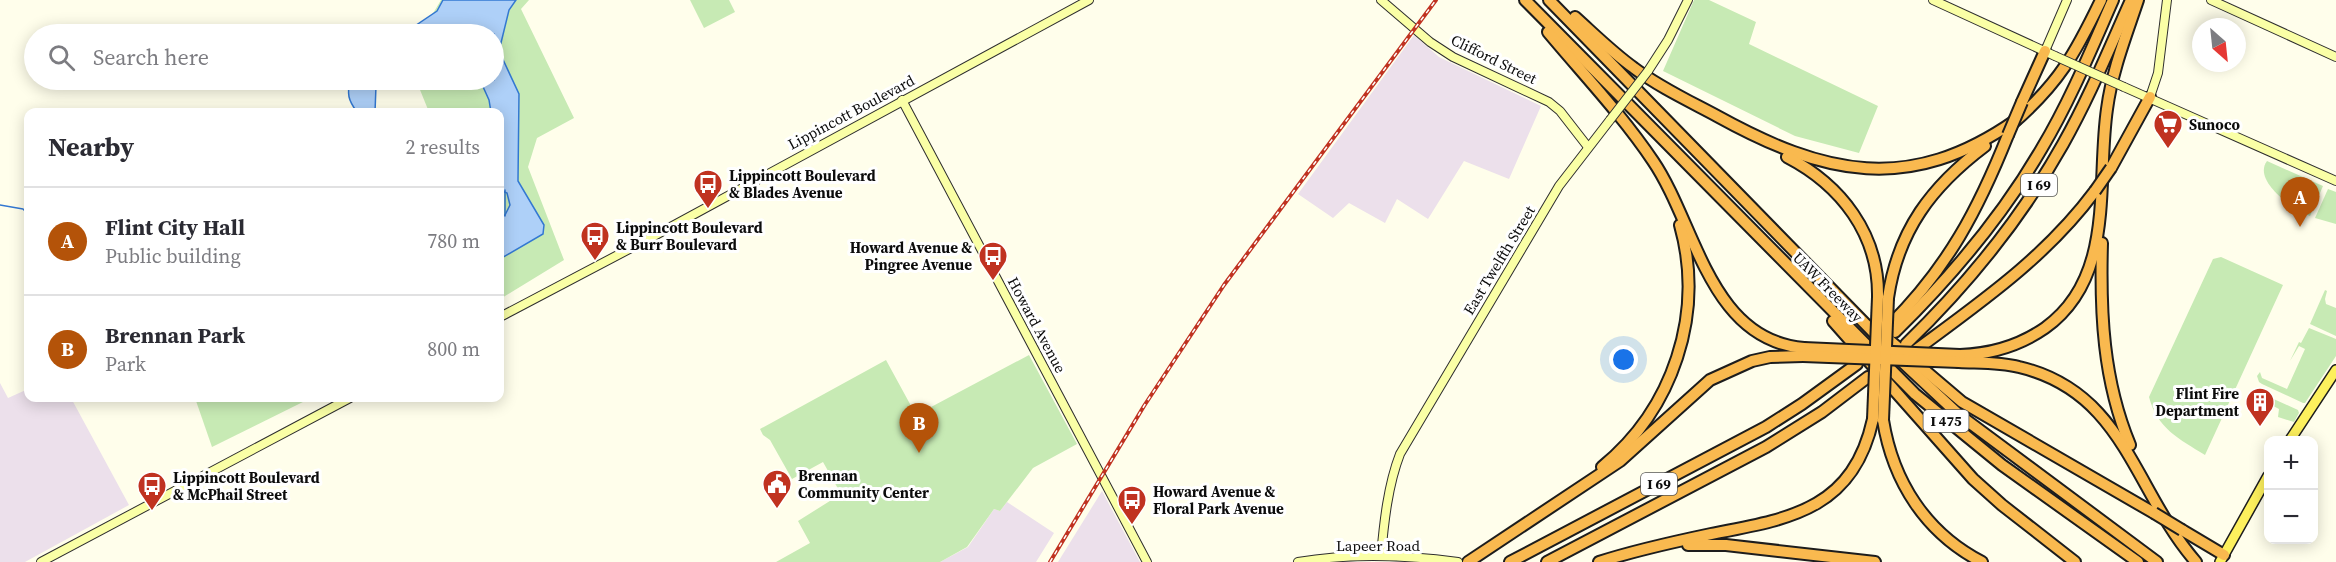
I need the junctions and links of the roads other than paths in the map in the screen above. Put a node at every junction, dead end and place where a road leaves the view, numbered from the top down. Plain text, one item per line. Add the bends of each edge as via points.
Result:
1 (1089, 0) edge
2 (1382, 0) edge
3 (1523, 0) edge
4 (1549, 0) edge
5 (1555, 0) edge
6 (1688, 0) edge
7 (1933, 0) edge
8 (2067, 0) edge
9 (2101, 0) edge
10 (2113, 0) edge
11 (2131, 0) edge
12 (2138, 0) edge
13 (2167, 0) edge
14 (2211, 0) edge
15 (2045, 51) junction
16 (2336, 57) edge
17 (2150, 97) junction
18 (902, 100) junction
19 (2019, 118) junction
20 (1729, 123) junction
21 (1588, 147) junction
22 (1660, 172) junction
23 (2336, 181) edge
24 (2098, 192) junction
25 (1776, 255) junction
26 (1883, 297) junction
27 (1844, 301) junction
28 (504, 315) edge
29 (1892, 329) junction
30 (1911, 347) junction
31 (1803, 352) junction
32 (1959, 358) junction
33 (2336, 370) edge
34 (342, 402) edge
35 (1878, 419) junction
36 (2293, 436) edge
37 (2264, 484) edge
38 (1551, 506) junction
39 (2155, 509) junction
40 (1382, 556) junction
41 (2225, 560) edge
42 (41, 562) edge
43 (1147, 562) edge
44 (1298, 562) edge
45 (1458, 562) edge
46 (1468, 562) edge
47 (1510, 562) edge
48 (1547, 562) edge
49 (1599, 562) edge
50 (1875, 562) edge
51 (1982, 562) edge
52 (2075, 562) edge
53 (2138, 562) edge
54 (2157, 562) edge
55 (2196, 562) edge

1 - 18 street, Lippincott Boulevard
2 - 21 street, Clifford Street via 1453,57 1549,102
3 - 22 highway
3 - 25 highway, UAW Freeway / I 475
4 - 27 highway, UAW Freeway / I 475
5 - 20 highway via 1635,69
6 - 21 street, East Twelfth Street, bridge via 1648,71
7 - 15 street
8 - 15 street
9 - 19 highway via 2061,74
10 - 29 highway, I 69 via 2063,110 2023,180 1960,265
11 - 30 highway, I 69 via 2077,120 2032,197
12 - 24 highway via 2111,83
13 - 17 street via 2159,67
14 - 16 street
15 - 17 street, bridge
15 - 29 highway, bridge via 1978,207 1926,286
17 - 23 street
17 - 24 highway, bridge
18 - 28 street, Lippincott Boulevard
18 - 43 street, Howard Avenue
19 - 20 highway via 1948,157 1881,169 1815,161
19 - 26 highway via 1954,170 1923,205 1903,243
20 - 26 highway via 1812,171 1844,201 1863,228
21 - 40 street, East Twelfth Street via 1559,186 1400,454
22 - 31 highway via 1710,279 1727,305 1763,334
22 - 38 highway via 1680,222 1688,266 1687,313 1677,358 1655,406 1632,438
24 - 30 highway via 2036,257 1993,294
24 - 32 highway via 2097,240 2090,269 2063,312 2038,332 2007,348
24 - 39 highway via 2106,363 2123,428
25 - 52 highway via 1973,479
25 - 53 highway, UAW Freeway / I 475 via 1944,419
26 - 35 highway, bridge
27 - 39 highway via 1962,402
27 - 54 highway, UAW Freeway / I 475 via 1958,414
29 - 47 highway, I 69, bridge via 1802,404 1737,443
30 - 48 highway, I 69, bridge via 1805,424
31 - 32 highway, bridge
31 - 38 highway via 1752,361 1710,380 1620,461
32 - 39 highway via 2016,366 2071,389 2116,433
33 - 36 main road
34 - 42 street
35 - 49 highway via 1850,473 1828,496 1806,510 1779,520 1649,547
35 - 51 highway via 1892,462 1918,508 1945,538
37 - 41 main road
38 - 46 highway
39 - 41 highway, bridge
39 - 55 highway
40 - 44 street, Lapeer Road
40 - 45 street, Lapeer Road
49 - 50 highway via 1667,548 1711,544

